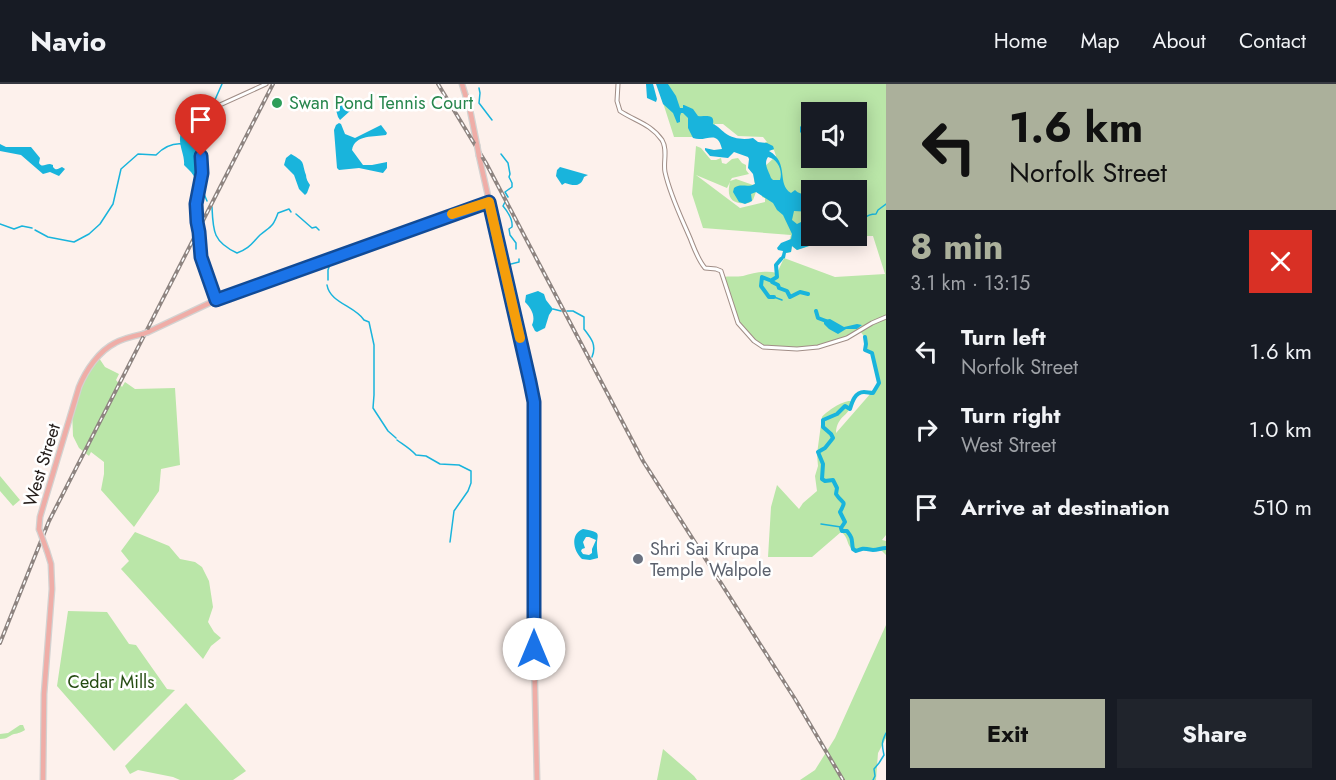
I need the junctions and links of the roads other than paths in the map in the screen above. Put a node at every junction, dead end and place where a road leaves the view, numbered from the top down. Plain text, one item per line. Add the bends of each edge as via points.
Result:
1 (266, 84) edge
2 (462, 84) edge
3 (618, 84) edge
4 (489, 202) junction
5 (213, 293) junction
6 (216, 300) junction
7 (207, 304) junction
8 (886, 317) edge
9 (44, 780) edge
10 (537, 780) edge

1 - 5 street via 211,109 200,124 202,168 196,199 197,222 201,257
2 - 4 main road, bridge
3 - 8 street via 620,111 647,125 663,142 667,178 700,262 705,268 721,272 738,323 754,341 770,348 814,347 848,338
4 - 6 main road, West Street
4 - 10 main road via 534,409
5 - 6 street
5 - 7 street
6 - 7 main road, West Street
7 - 9 main road, West Street, bridge via 146,333 112,344 84,375 79,387 40,517 39,529 51,564 52,589 44,694

